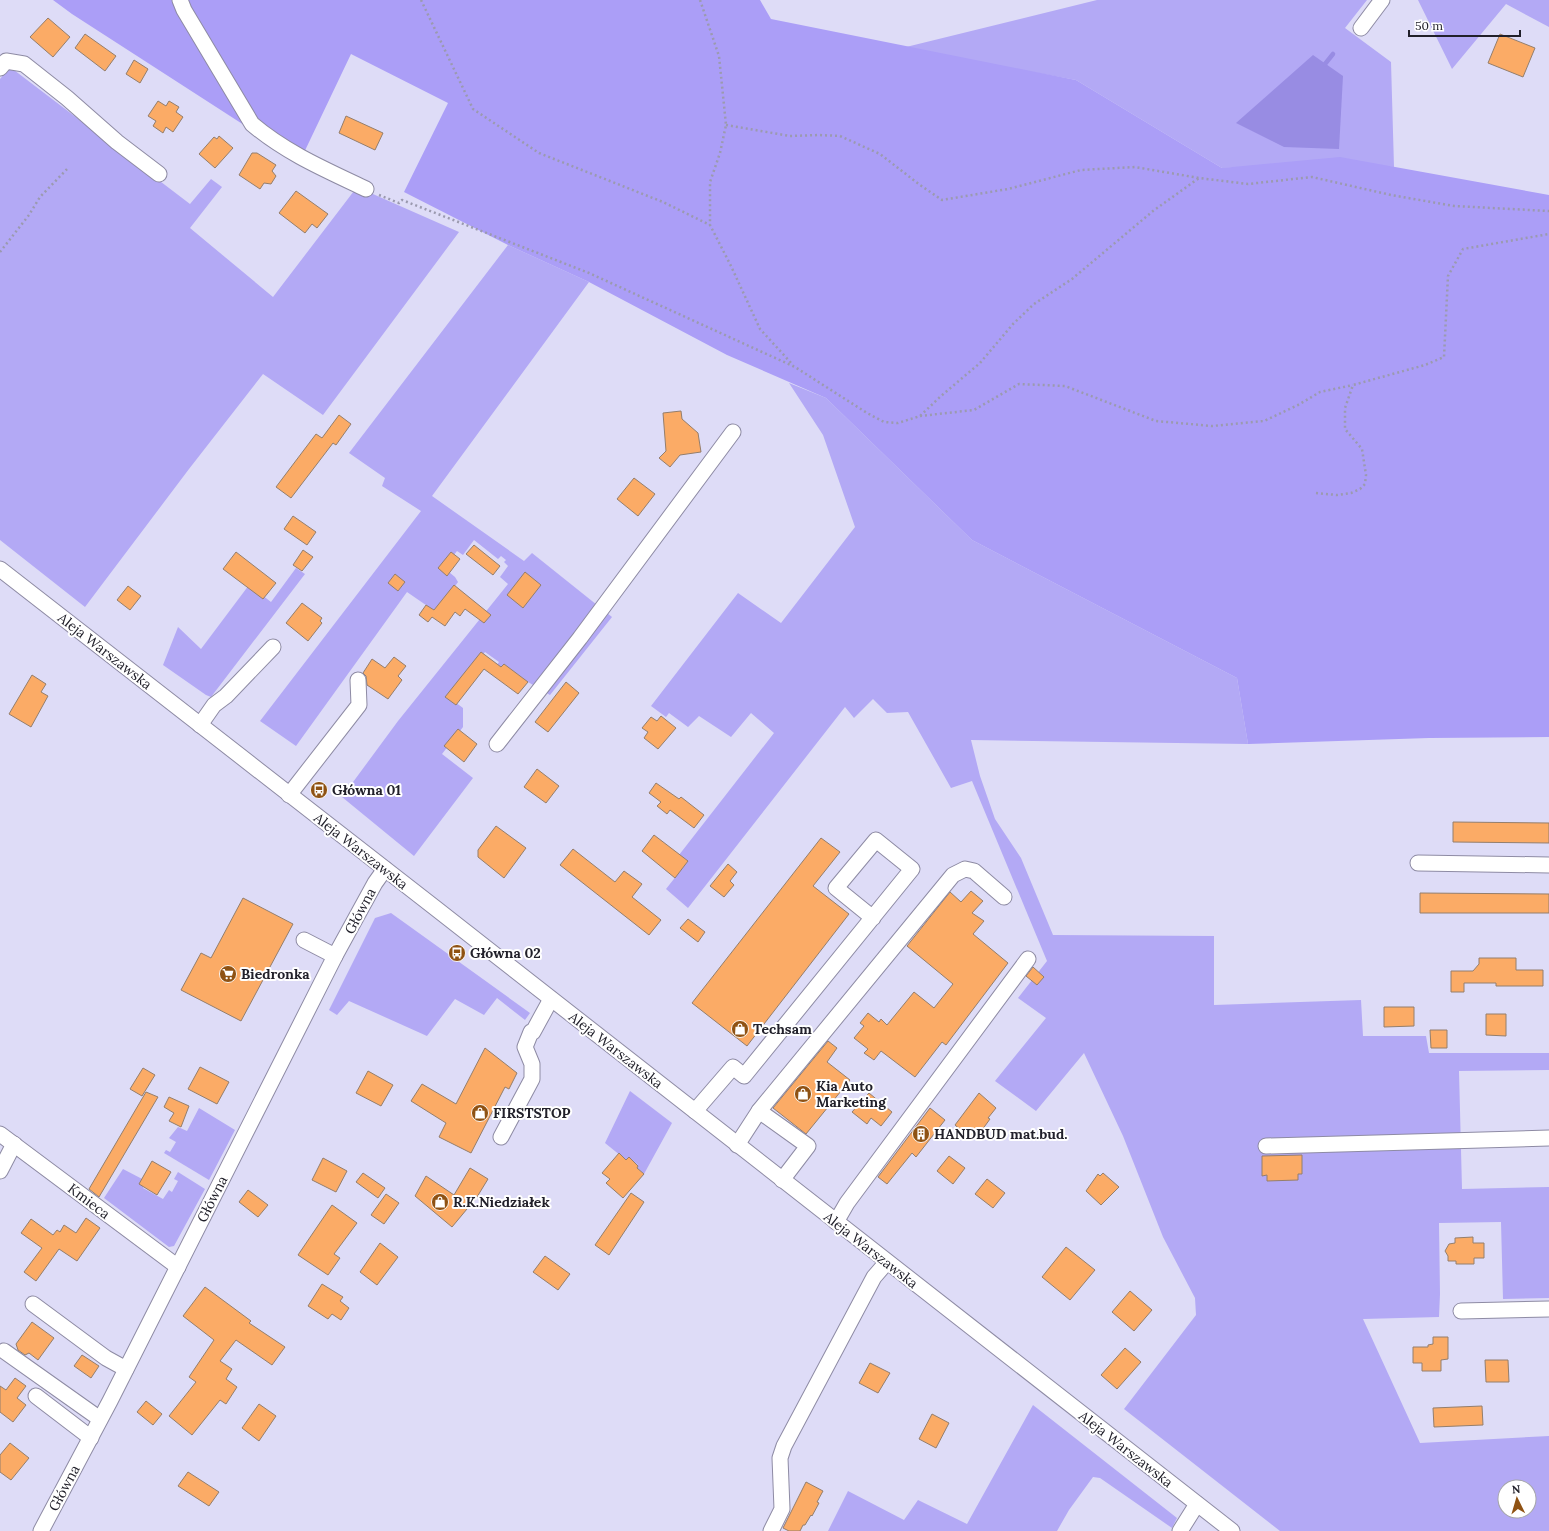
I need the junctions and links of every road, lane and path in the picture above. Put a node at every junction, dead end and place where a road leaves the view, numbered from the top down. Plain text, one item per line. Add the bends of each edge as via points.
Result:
1 (180, 0) edge
2 (421, 0) edge
3 (700, 0) edge
4 (1382, 0) edge
5 (1361, 28) dead end
6 (0, 68) edge
7 (726, 125) junction
8 (69, 167) dead end
9 (159, 174) dead end
10 (1199, 178) junction
11 (366, 189) joint
12 (1549, 211) edge
13 (710, 226) junction
14 (1549, 234) edge
15 (0, 252) edge
16 (795, 367) junction
17 (1353, 385) junction
18 (920, 416) junction
19 (733, 432) dead end
20 (1316, 493) dead end
21 (0, 569) edge
22 (273, 647) dead end
23 (358, 680) dead end
24 (200, 726) junction
25 (497, 744) dead end
26 (289, 795) junction
27 (1418, 863) dead end
28 (1549, 866) edge
29 (384, 869) junction
30 (1004, 897) dead end
31 (873, 918) junction
32 (304, 940) dead end
33 (335, 956) junction
34 (1028, 959) dead end
35 (552, 999) junction
36 (695, 1111) junction
37 (759, 1111) junction
38 (0, 1134) edge
39 (501, 1137) dead end
40 (1549, 1138) edge
41 (14, 1144) junction
42 (737, 1145) junction
43 (1266, 1146) dead end
44 (0, 1171) edge
45 (782, 1180) junction
46 (836, 1222) junction
47 (887, 1262) junction
48 (178, 1267) junction
49 (33, 1304) dead end
50 (1549, 1309) edge
51 (1461, 1311) dead end
52 (4, 1351) dead end
53 (126, 1369) junction
54 (36, 1396) dead end
55 (100, 1419) junction
56 (91, 1438) junction
57 (1197, 1504) junction
58 (41, 1531) edge
59 (771, 1531) edge
60 (1180, 1531) edge
61 (1232, 1531) edge

1 - 11 street via 252,124 292,153
2 - 13 path via 473,109 539,153 663,202
3 - 7 path via 719,56
4 - 5 street
6 - 9 street via 6,61 24,64
7 - 10 path via 790,136 840,136 880,154 942,200 1008,189 1081,170 1135,167
7 - 13 path via 710,182
8 - 15 path via 40,197
10 - 12 path via 1248,184 1312,176 1391,195 1454,206
10 - 18 path via 1153,211 1072,279 1034,304 980,363
11 - 16 path via 400,204 402,200 589,273
13 - 16 path via 760,329
14 - 17 path via 1463,249 1448,276 1444,357 1425,365
16 - 18 path via 884,422 898,423
17 - 18 path via 1320,392 1264,421 1212,426 1156,421 1065,386 1019,384 974,410
17 - 20 path via 1345,408 1346,430 1362,449 1365,484 1351,493
19 - 25 street via 580,638
21 - 24 street, Aleja Warszawska
22 - 24 street via 214,705
23 - 26 street via 358,705
24 - 26 street, Aleja Warszawska
26 - 29 street, Aleja Warszawska
27 - 28 street
29 - 33 street, Główna
29 - 35 street, Aleja Warszawska
30 - 37 street via 974,871 965,869 953,875
31 - 31 street via 912,869 876,840 836,888
31 - 36 street via 744,1076 734,1067
32 - 33 street
33 - 48 street, Główna
34 - 46 street
35 - 36 street, Aleja Warszawska
35 - 39 street via 531,1032 525,1047 532,1064 532,1079
36 - 42 street, Aleja Warszawska
37 - 42 street
37 - 45 street via 808,1146
38 - 41 street, Kmieca
40 - 43 street
41 - 44 street
41 - 48 street, Kmieca
42 - 45 street, Aleja Warszawska
45 - 46 street, Aleja Warszawska
46 - 47 street, Aleja Warszawska
47 - 57 street, Aleja Warszawska
47 - 59 street via 874,1277 784,1446 780,1458 782,1510
48 - 53 street, Główna
49 - 53 street via 106,1358
50 - 51 street
52 - 55 street
53 - 55 street, Główna
54 - 56 street
55 - 56 street, Główna
56 - 58 street, Główna
57 - 60 street
57 - 61 street, Aleja Warszawska

